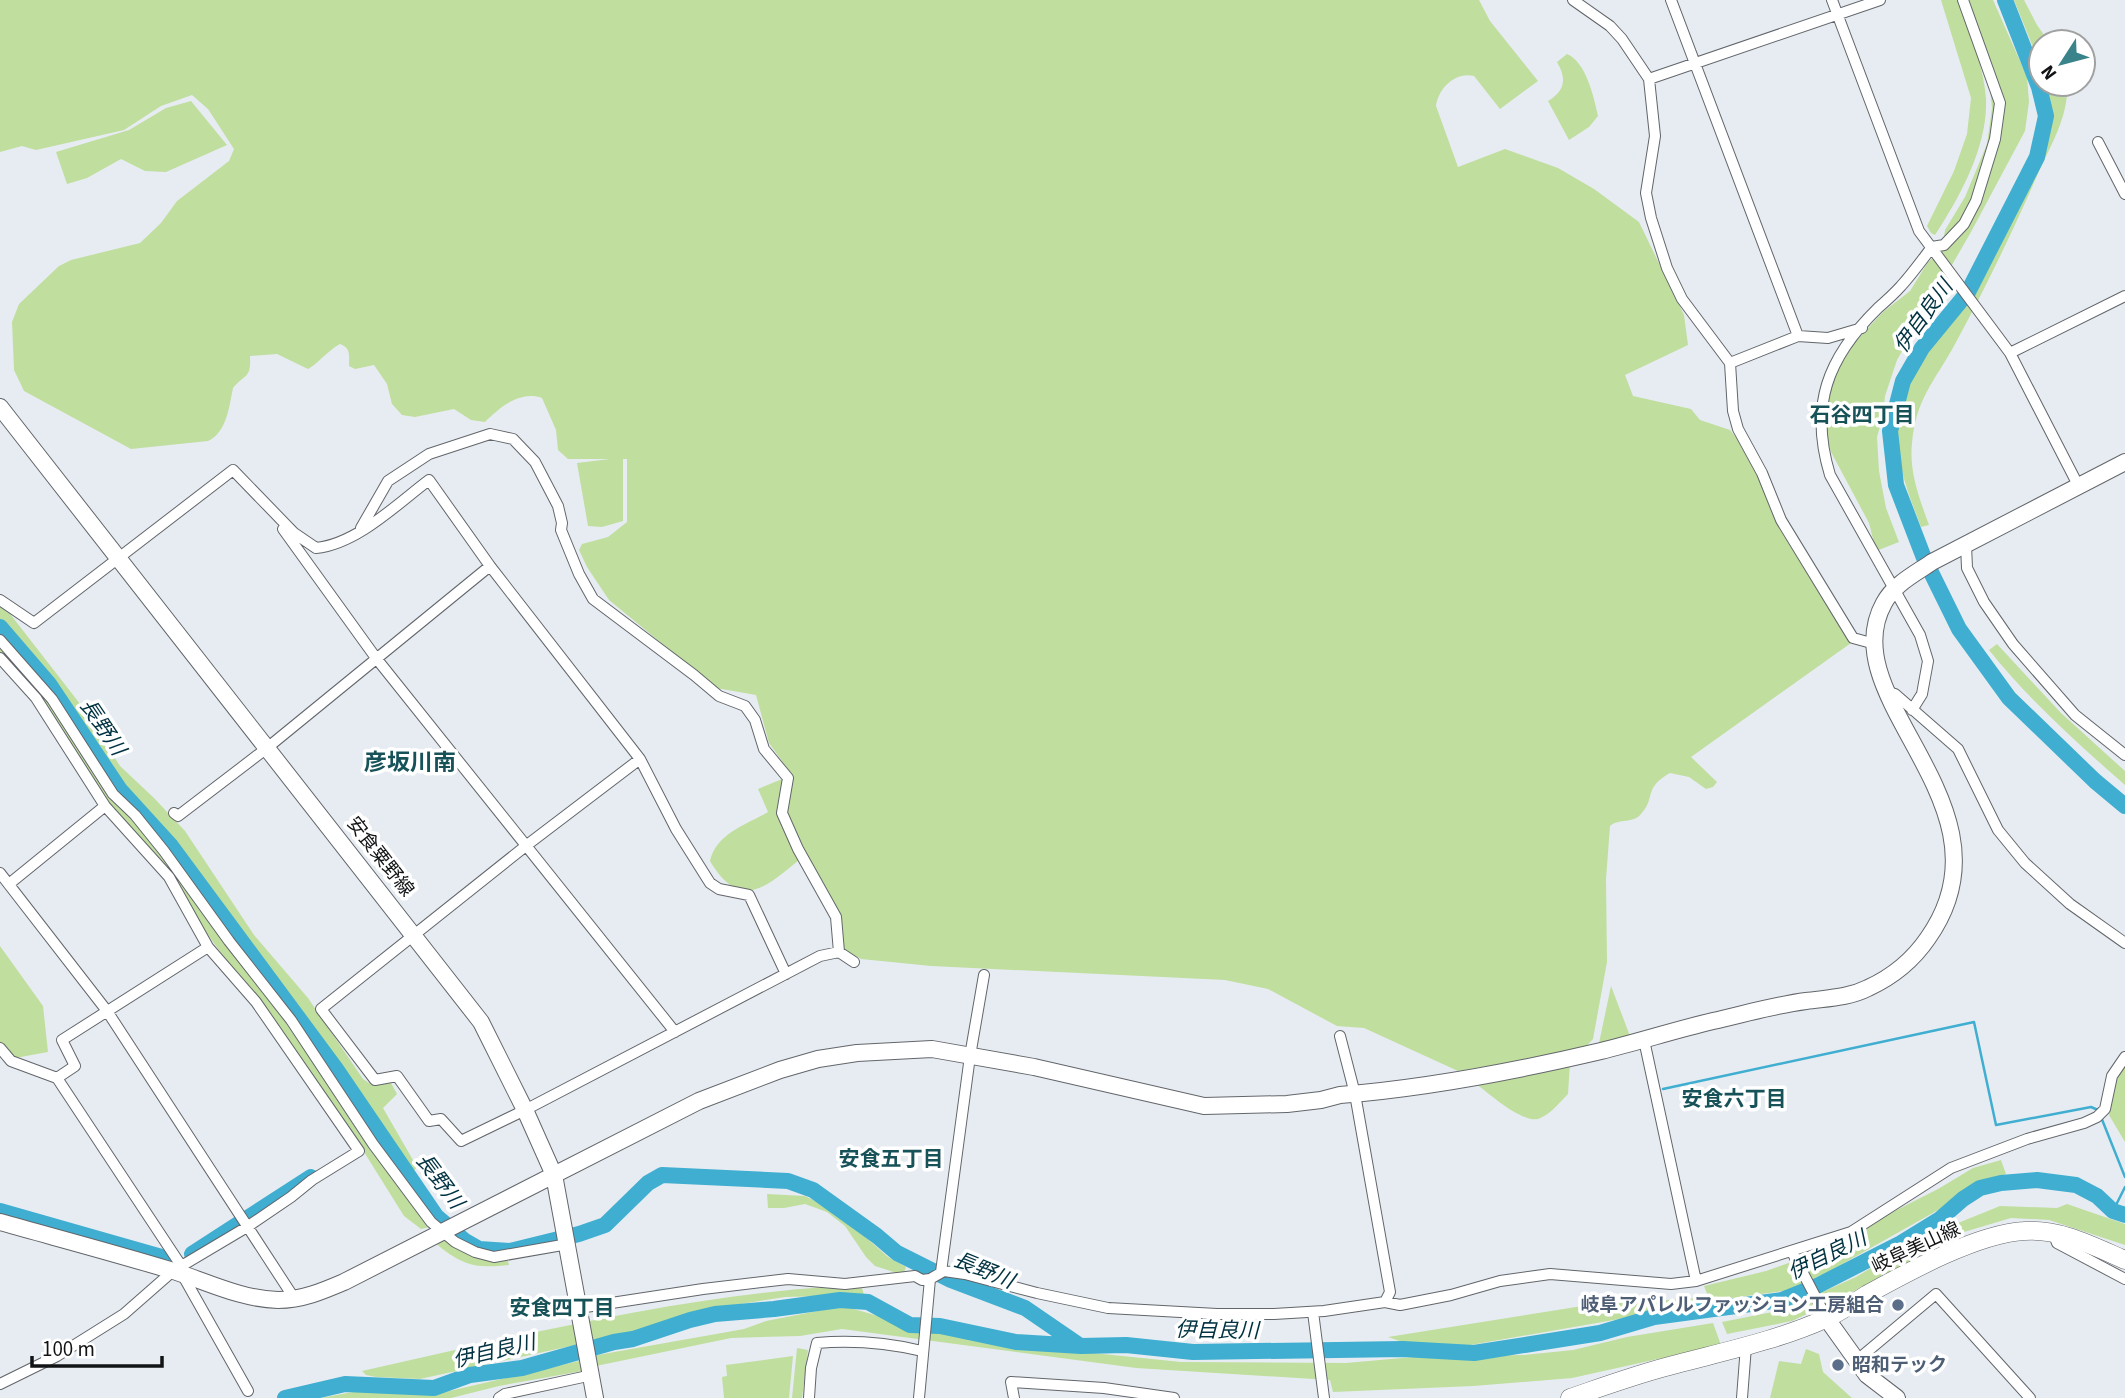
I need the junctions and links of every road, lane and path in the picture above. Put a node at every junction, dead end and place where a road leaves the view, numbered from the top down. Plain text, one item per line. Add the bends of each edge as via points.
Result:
1 (1573, 0) edge
2 (1671, 0) edge
3 (1832, 0) edge
4 (1880, 0) edge
5 (1962, 0) edge
6 (1838, 14) junction
7 (1695, 65) junction
8 (1649, 79) junction
9 (2098, 142) dead end
10 (2125, 194) edge
11 (1934, 250) junction
12 (2125, 296) edge
13 (1861, 328) junction
14 (1798, 336) junction
15 (2010, 353) junction
16 (1730, 363) junction
17 (0, 407) edge
18 (2125, 462) edge
19 (2078, 485) junction
20 (256, 492) junction
21 (358, 533) junction
22 (1962, 546) junction
23 (117, 557) junction
24 (490, 566) junction
25 (1895, 590) junction
26 (0, 600) edge
27 (0, 640) edge
28 (1875, 644) junction
29 (0, 658) edge
30 (376, 658) junction
31 (1888, 692) junction
32 (1912, 710) junction
33 (267, 748) junction
34 (2125, 755) edge
35 (640, 759) junction
36 (105, 806) junction
37 (174, 813) dead end
38 (527, 845) junction
39 (0, 873) edge
40 (9, 884) junction
41 (415, 935) junction
42 (2125, 943) edge
43 (208, 947) junction
44 (839, 952) junction
45 (854, 962) dead end
46 (786, 974) junction
47 (984, 975) dead end
48 (107, 1011) junction
49 (675, 1032) junction
50 (1340, 1036) dead end
51 (1642, 1040) junction
52 (0, 1048) edge
53 (970, 1056) junction
54 (2125, 1057) edge
55 (57, 1078) junction
56 (1347, 1094) junction
57 (526, 1110) junction
58 (554, 1175) junction
59 (0, 1222) edge
60 (245, 1223) junction
61 (444, 1232) junction
62 (2053, 1232) junction
63 (567, 1238) junction
64 (1794, 1254) junction
65 (2125, 1260) edge
66 (179, 1271) junction
67 (941, 1272) junction
68 (2125, 1279) edge
69 (1696, 1281) junction
70 (929, 1283) junction
71 (294, 1298) junction
72 (1385, 1302) junction
73 (580, 1312) junction
74 (1314, 1312) junction
75 (1827, 1319) junction
76 (1746, 1346) junction
77 (923, 1349) junction
78 (1856, 1360) junction
79 (587, 1377) junction
80 (0, 1384) edge
81 (248, 1391) dead end
82 (499, 1398) edge
83 (596, 1398) edge
84 (809, 1398) edge
85 (919, 1398) edge
86 (1014, 1398) edge
87 (1161, 1398) edge
88 (1174, 1398) edge
89 (1324, 1398) edge
90 (1570, 1398) edge
91 (1742, 1398) edge
92 (1897, 1398) edge
93 (2030, 1398) edge

1 - 8 street via 1610,26
2 - 7 street
3 - 6 street
4 - 6 street
5 - 11 street via 2000,103 1995,139 1976,201 1964,224 1944,246
6 - 7 street
6 - 11 street via 1919,231
7 - 8 street
7 - 14 street
8 - 16 street via 1655,136 1646,192 1651,218 1682,299
9 - 10 street
11 - 13 street
11 - 15 street
12 - 15 street
13 - 14 street via 1828,338
13 - 25 street via 1831,372 1823,398 1821,447 1830,475
14 - 16 street
15 - 19 street
16 - 28 street via 1738,429 1781,520 1853,638
17 - 23 street, 安食粟野線
18 - 19 street
19 - 22 street
20 - 21 street via 294,533 316,548
20 - 23 street via 233,470
20 - 30 street
21 - 24 street via 429,480
21 - 44 street via 388,481 429,454 490,434 513,439 535,463 558,506 561,530 593,599 703,684 745,706 755,720 764,749 789,778 782,813 836,917
22 - 25 street
22 - 34 street via 1984,602 2013,644 2076,715
23 - 26 street via 34,623
23 - 33 street, 安食粟野線
24 - 30 street
24 - 35 street
25 - 28 street via 1878,617
25 - 32 street via 1920,635 1928,662 1922,694
27 - 61 street via 52,699 113,794 164,851 291,1020 411,1196
28 - 31 street
29 - 36 street via 36,698
30 - 33 street
30 - 38 street
31 - 32 street
31 - 51 street via 1949,817 1954,844 1948,900 1928,938 1913,958 1867,989
32 - 42 street via 1958,749 1998,830 2025,863 2070,904
33 - 37 street via 178,816
33 - 41 street, 安食粟野線
35 - 38 street
35 - 46 street via 676,830 710,883 749,895
36 - 40 street
36 - 43 street via 169,877
38 - 41 street
38 - 49 street
39 - 40 street
40 - 48 street
41 - 57 street, 安食粟野線 via 481,1022
41 - 57 street via 321,1009 375,1080 397,1076 429,1121 441,1119 461,1141
43 - 48 street
43 - 60 street via 256,1002 359,1151
44 - 45 street
44 - 46 street
46 - 49 street
47 - 53 street
48 - 55 street via 62,1040 75,1066
48 - 60 street
49 - 57 street
50 - 56 street
51 - 56 street via 1466,1078
51 - 69 street
52 - 55 street via 11,1061
53 - 56 street via 1204,1106 1287,1104
53 - 58 street via 932,1049 818,1059 699,1101
53 - 67 street
54 - 64 street via 2112,1076 2105,1109 2096,1117 1951,1168 1851,1232
55 - 66 street via 173,1254
56 - 72 street via 1359,1131 1390,1292
57 - 58 street, 安食粟野線
58 - 61 street
58 - 63 street, 安食粟野線
59 - 66 street
60 - 66 street
60 - 71 street
61 - 63 street via 475,1252 494,1256
61 - 71 street via 314,1295
62 - 65 main road, 岐阜美山線
62 - 68 street via 2057,1243
62 - 75 main road, 岐阜美山線 via 2001,1234 1962,1248
63 - 73 street, 安食粟野線
64 - 69 street
64 - 75 street
66 - 71 street via 248,1297
66 - 80 street via 124,1314 57,1356
66 - 81 street
67 - 70 street
67 - 74 street via 1108,1308 1217,1314
69 - 72 street via 1671,1284 1550,1274 1400,1305
70 - 73 street via 915,1276 845,1284 788,1279
70 - 77 street
72 - 74 street
73 - 79 street, 安食粟野線
74 - 89 street
75 - 76 main road, 岐阜美山線
75 - 78 street
76 - 90 main road, 岐阜美山線
76 - 91 street
77 - 84 street via 844,1341 817,1343
77 - 85 street
78 - 92 street via 1867,1375
78 - 93 street via 1936,1294
79 - 82 street
79 - 83 street, 安食粟野線
86 - 87 street via 1011,1382 1104,1388
87 - 88 street

